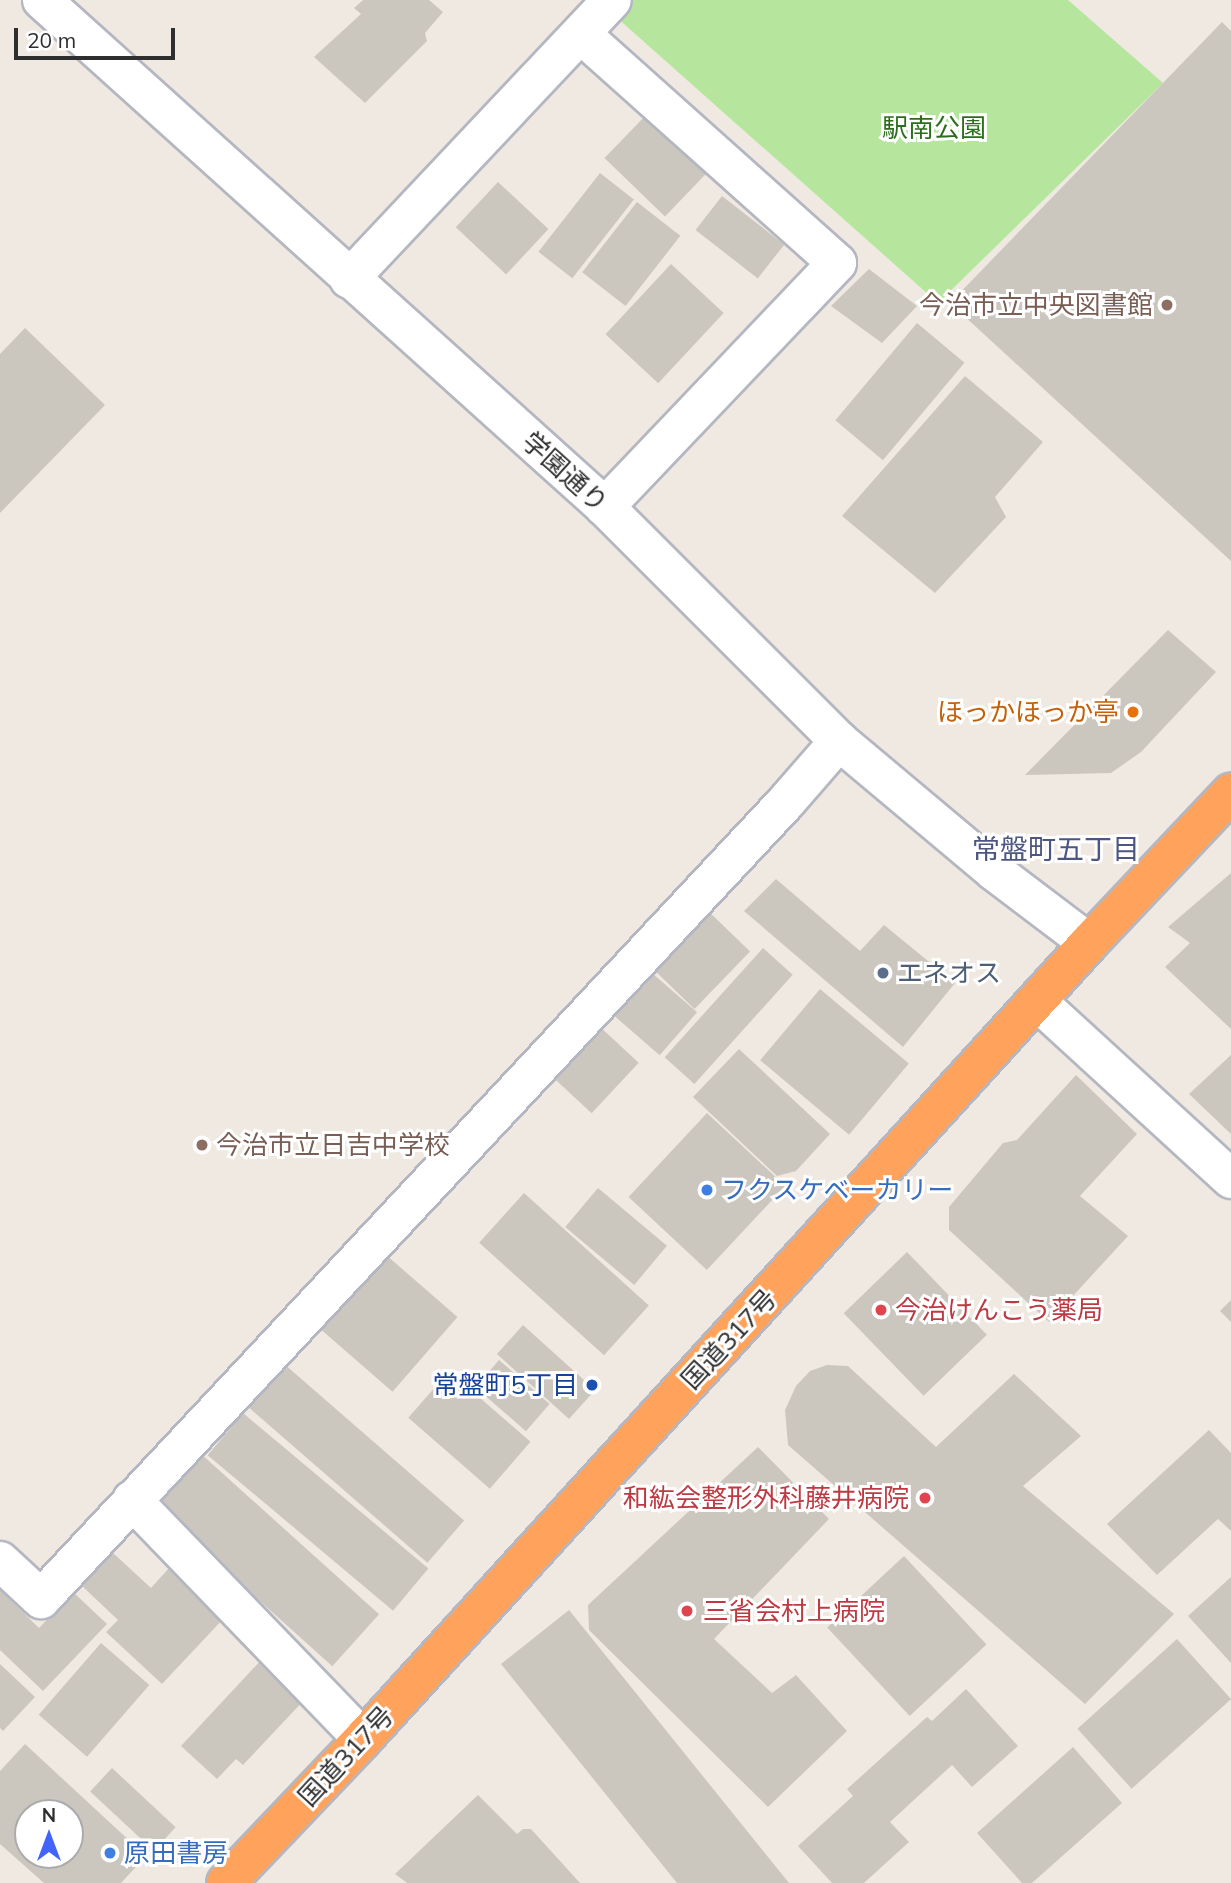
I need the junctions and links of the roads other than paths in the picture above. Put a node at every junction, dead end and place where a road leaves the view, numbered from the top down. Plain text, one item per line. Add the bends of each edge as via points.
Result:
1 (42, 0) edge
2 (612, 0) edge
3 (582, 35) junction
4 (349, 279) junction
5 (605, 507) junction
6 (839, 741) junction
7 (1231, 793) edge
8 (1089, 943) junction
9 (1038, 1002) junction
10 (1231, 1179) edge
11 (132, 1500) junction
12 (0, 1561) edge
13 (363, 1739) junction
14 (226, 1883) edge

1 - 4 street, 学園通り
2 - 3 street
3 - 4 street
3 - 5 street via 837,263
4 - 5 street, 学園通り
5 - 6 street, 学園通り
6 - 8 street, 学園通り via 994,872
6 - 11 street
7 - 8 highway, 国道317号
8 - 9 highway, 国道317号
9 - 10 street
9 - 13 highway, 国道317号
11 - 12 street via 41,1599
11 - 13 street
13 - 14 highway, 国道317号

